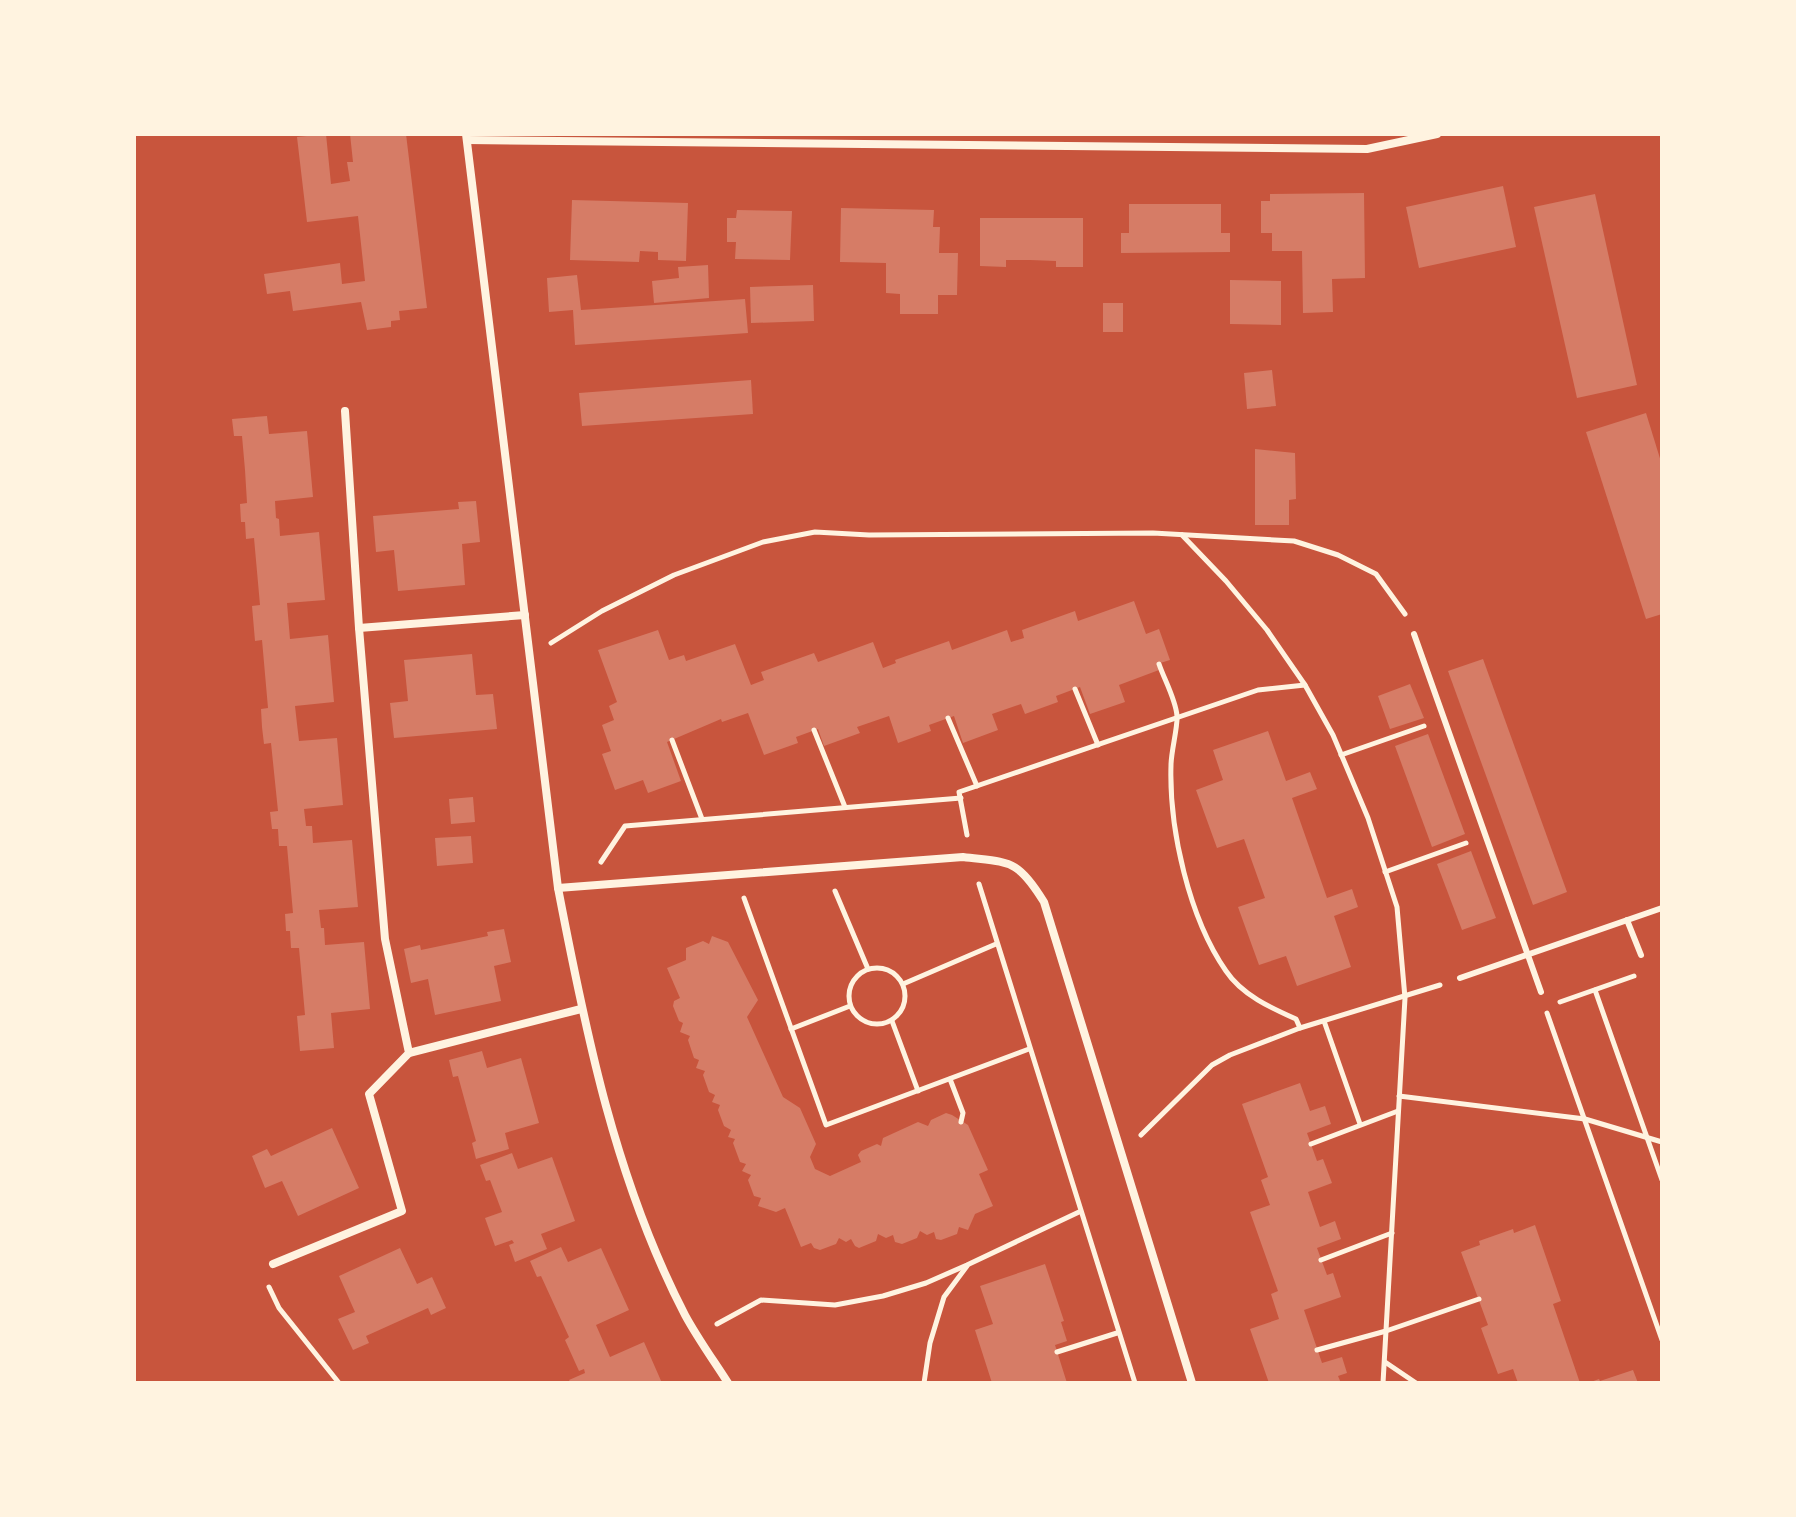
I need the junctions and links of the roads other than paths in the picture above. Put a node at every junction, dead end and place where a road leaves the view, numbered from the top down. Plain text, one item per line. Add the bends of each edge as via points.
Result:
1 (1437, 134) edge
2 (466, 137) edge
3 (345, 411) dead end
4 (525, 615) junction
5 (359, 628) junction
6 (1414, 634) road end
7 (558, 888) junction
8 (1662, 908) edge
9 (1627, 920) junction
10 (1528, 955) junction
11 (1641, 955) dead end
12 (1460, 978) road end
13 (1541, 992) dead end
14 (581, 1009) junction
15 (409, 1053) junction
16 (273, 1264) road end
17 (728, 1383) edge
18 (1192, 1383) edge

1 - 2 street via 1367,149
2 - 4 street
3 - 5 street
4 - 5 street
4 - 7 street
5 - 15 street via 385,939
6 - 10 lane
7 - 14 street
7 - 18 street via 963,857 1006,861 1028,876 1044,902
8 - 9 lane
9 - 10 lane
9 - 11 lane
10 - 12 lane
10 - 13 lane
14 - 15 street
14 - 17 street via 607,1115 642,1217 686,1316
15 - 16 street via 369,1094 402,1211

